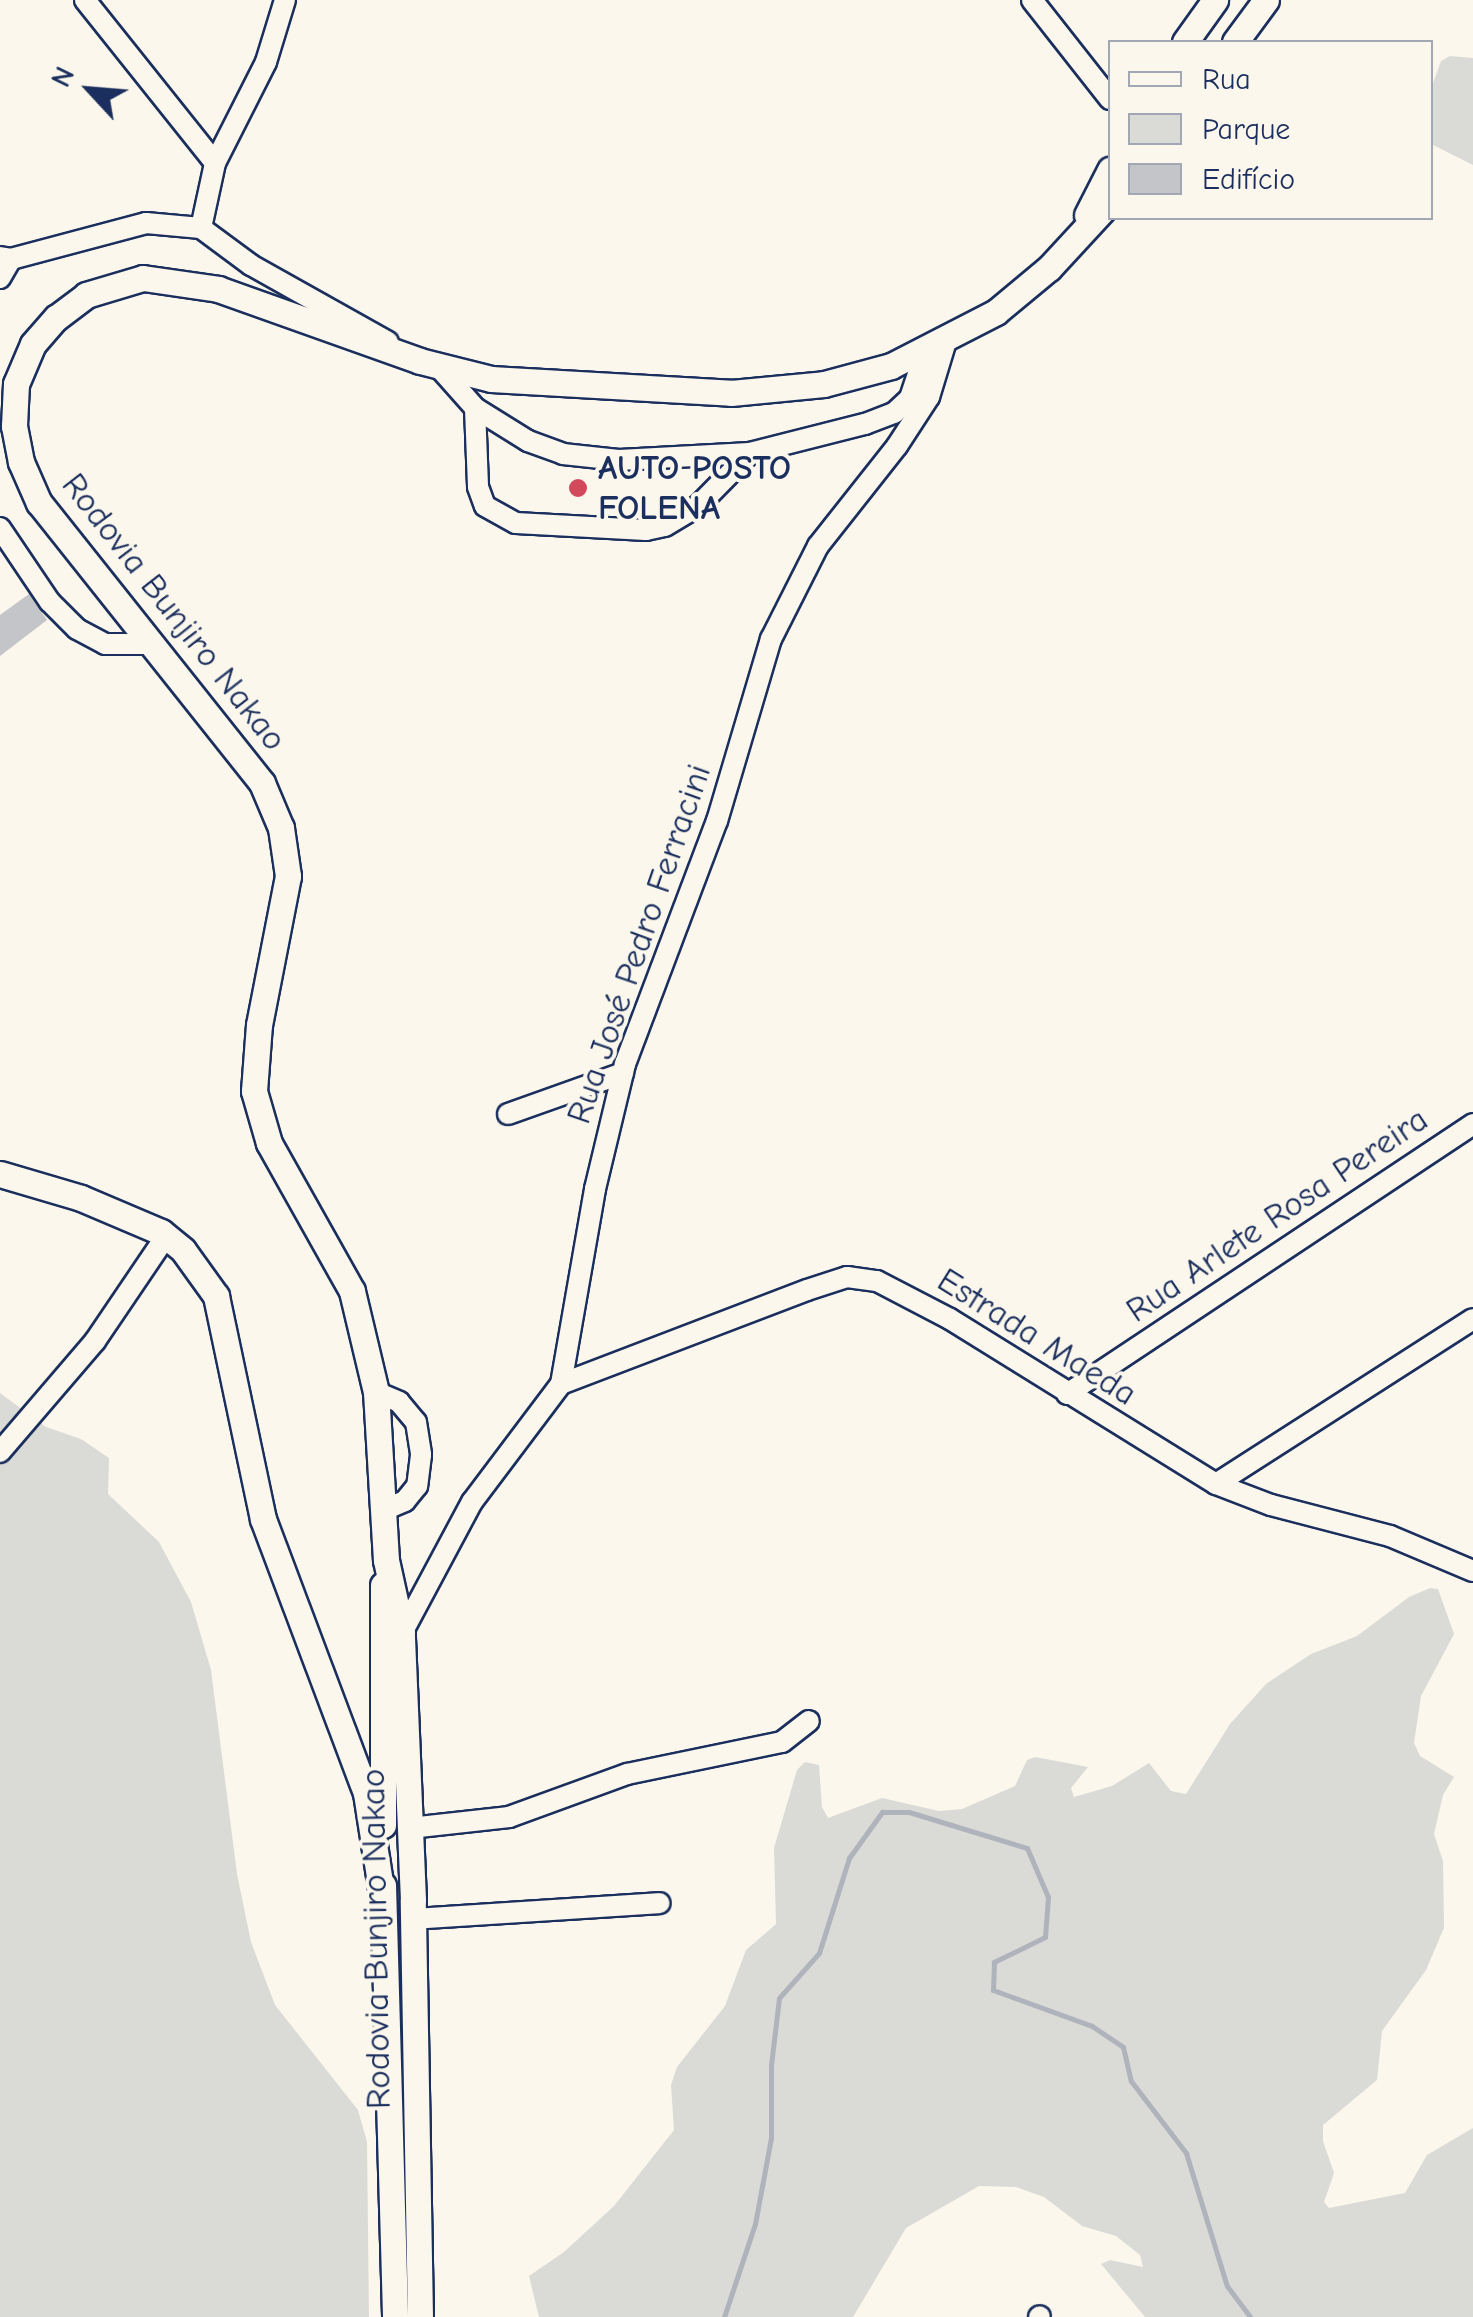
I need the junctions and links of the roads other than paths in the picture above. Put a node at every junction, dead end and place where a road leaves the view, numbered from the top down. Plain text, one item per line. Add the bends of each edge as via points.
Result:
1 (84, 0) edge
2 (285, 0) edge
3 (1032, 0) edge
4 (1214, 0) edge
5 (1266, 0) edge
6 (1186, 40) edge
7 (1236, 40) edge
8 (1108, 96) edge
9 (215, 164) junction
10 (1108, 174) edge
11 (1108, 204) edge
12 (201, 228) junction
13 (4, 264) edge
14 (1049, 268) junction
15 (936, 345) junction
16 (428, 363) junction
17 (475, 408) junction
18 (750, 452) junction
19 (0, 528) edge
20 (148, 644) junction
21 (623, 1073) junction
22 (508, 1114) dead end
23 (1473, 1124) edge
24 (0, 1174) edge
25 (166, 1236) junction
26 (1473, 1319) edge
27 (561, 1384) junction
28 (376, 1392) junction
29 (1067, 1394) junction
30 (0, 1452) edge
31 (1216, 1484) junction
32 (382, 1511) junction
33 (386, 1560) junction
34 (1473, 1572) edge
35 (402, 1633) junction
36 (330, 1697) junction
37 (809, 1721) dead end
38 (383, 1776) junction
39 (410, 1828) junction
40 (383, 1901) junction
41 (659, 1903) dead end
42 (413, 1919) junction
43 (412, 1982) junction
44 (395, 2317) edge
45 (420, 2317) edge

1 - 9 street
2 - 9 street via 266,62
3 - 8 street
4 - 6 main road
5 - 7 main road
9 - 12 street
10 - 14 main road, Rodovia Bunjiro Nakao
11 - 14 main road, Rodovia Bunjiro Nakao
12 - 13 street via 146,223
12 - 16 street via 251,265
14 - 15 main road, Rodovia Bunjiro Nakao via 996,312
15 - 16 main road, Rodovia Bunjiro Nakao via 891,366 824,384 731,392 491,378
15 - 18 street via 894,414
15 - 21 street, Rua José Pedro Ferracini via 929,396 792,589 717,821
16 - 17 street
16 - 20 main road, Rodovia Bunjiro Nakao via 263,302 176,280 114,284 56,318 33,344 16,384 21,462 39,503
17 - 18 street via 562,454 619,460
17 - 18 street via 478,488 485,506 516,523 664,526 697,508
19 - 20 street via 50,602 77,629 105,644
20 - 28 main road, Rodovia Bunjiro Nakao via 262,783 281,828 288,876 254,1092 269,1143 352,1291
21 - 22 street
21 - 27 street, Rua José Pedro Ferracini
23 - 29 street, Rua Arlete Rosa Pereira
24 - 25 main road via 80,1198
25 - 30 street via 95,1341
25 - 36 main road via 216,1296 263,1519
26 - 31 street
27 - 29 street, Estrada Maeda via 848,1278 900,1292
27 - 35 street, Rua José Pedro Ferracini via 472,1502
28 - 32 main road, Rodovia Bunjiro Nakao
28 - 32 street via 398,1402 416,1422 421,1454 417,1486 405,1501
29 - 31 street, Estrada Maeda
31 - 34 street, Estrada Maeda via 1271,1506 1390,1536
32 - 33 main road, Rodovia Bunjiro Nakao
33 - 35 main road, Rodovia Bunjiro Nakao
33 - 38 main road, Rodovia Bunjiro Nakao via 380,1620
35 - 39 main road, Rodovia Bunjiro Nakao
36 - 38 main road
36 - 40 main road via 366,1793
37 - 39 street via 782,1742 627,1774 509,1817
38 - 40 main road, Rodovia Bunjiro Nakao
38 - 43 main road via 402,1862
39 - 42 main road, Rodovia Bunjiro Nakao
40 - 44 main road, Rodovia Bunjiro Nakao
41 - 42 street
42 - 43 main road, Rodovia Bunjiro Nakao
43 - 45 main road, Rodovia Bunjiro Nakao

